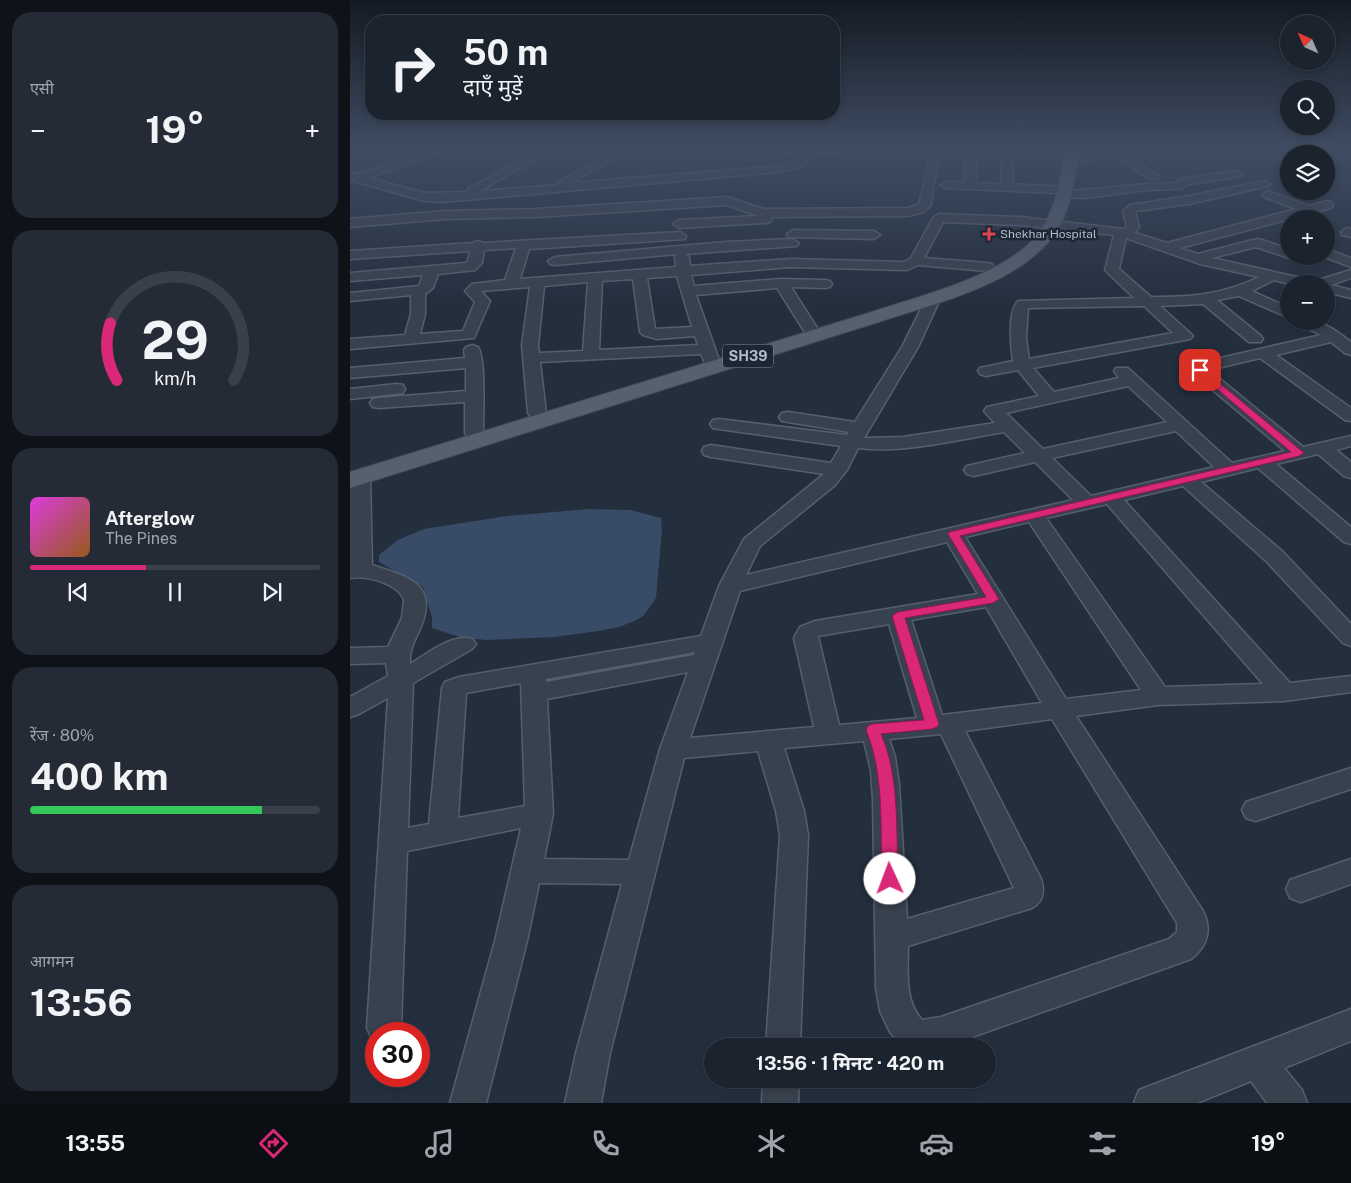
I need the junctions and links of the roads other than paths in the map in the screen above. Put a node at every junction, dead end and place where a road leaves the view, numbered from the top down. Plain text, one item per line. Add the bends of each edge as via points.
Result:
1 (926, 199) edge
2 (1060, 199) edge
3 (1193, 199) edge
4 (1287, 199) edge
5 (1326, 206) dead end
6 (677, 209) dead end
7 (1309, 210) joint
8 (1280, 217) edge
9 (794, 218) junction
10 (880, 218) junction
11 (939, 218) junction
12 (350, 222) edge
13 (1254, 224) junction
14 (1047, 225) junction
15 (679, 230) junction
16 (1271, 231) dead end
17 (1124, 233) junction
18 (874, 235) junction
19 (792, 238) junction
20 (478, 245) junction
21 (524, 245) junction
22 (1164, 248) junction
23 (682, 250) junction
24 (1280, 251) edge
25 (350, 255) edge
26 (1335, 257) edge
27 (1198, 258) junction
28 (555, 261) dead end
29 (916, 261) junction
30 (791, 263) junction
31 (1351, 263) edge
32 (864, 264) junction
33 (987, 267) junction
34 (432, 270) junction
35 (683, 270) junction
36 (638, 274) junction
37 (1351, 274) edge
38 (1271, 276) junction
39 (350, 277) edge
40 (594, 278) junction
41 (1280, 278) edge
42 (1335, 279) edge
43 (538, 281) junction
44 (782, 283) junction
45 (511, 284) junction
46 (825, 284) dead end
47 (1335, 290) edge
48 (688, 291) junction
49 (1241, 291) junction
50 (418, 292) junction
51 (1351, 294) edge
52 (934, 297) junction
53 (350, 298) edge
54 (1206, 299) junction
55 (1149, 302) junction
56 (1280, 310) edge
57 (1320, 330) edge
58 (701, 331) junction
59 (810, 331) junction
60 (469, 335) junction
61 (1334, 337) junction
62 (411, 340) junction
63 (350, 344) edge
64 (1259, 346) junction
65 (1351, 350) edge
66 (709, 354) junction
67 (591, 355) junction
68 (531, 358) junction
69 (474, 362) junction
70 (1022, 364) junction
71 (986, 371) dead end
72 (350, 373) edge
73 (350, 394) edge
74 (474, 396) junction
75 (1050, 398) junction
76 (418, 400) junction
77 (379, 403) dead end
78 (536, 414) junction
79 (1351, 416) edge
80 (788, 418) dead end
81 (719, 424) dead end
82 (1180, 425) junction
83 (1007, 426) junction
84 (474, 433) junction
85 (856, 435) junction
86 (1351, 441) edge
87 (1322, 448) junction
88 (711, 451) dead end
89 (1299, 453) junction
90 (1039, 457) junction
91 (1262, 462) junction
92 (837, 470) junction
93 (974, 470) dead end
94 (1228, 470) junction
95 (1351, 472) edge
96 (353, 476) edge
97 (1186, 479) junction
98 (1111, 497) junction
99 (1086, 503) junction
100 (1034, 515) junction
101 (953, 534) junction
102 (1351, 538) edge
103 (355, 570) edge
104 (730, 586) junction
105 (993, 599) junction
106 (898, 616) junction
107 (1351, 638) edge
108 (464, 644) dead end
109 (706, 652) junction
110 (350, 656) edge
111 (399, 668) junction
112 (533, 683) junction
113 (1351, 684) edge
114 (1284, 692) junction
115 (1158, 696) junction
116 (350, 708) edge
117 (1058, 708) junction
118 (940, 724) junction
119 (872, 730) junction
120 (828, 734) junction
121 (768, 739) junction
122 (673, 749) junction
123 (1351, 778) edge
124 (1256, 810) dead end
125 (539, 814) junction
126 (444, 832) junction
127 (393, 842) junction
128 (526, 871) junction
129 (1351, 871) edge
130 (641, 872) junction
131 (1301, 889) dead end
132 (892, 937) junction
133 (384, 1022) edge
134 (1351, 1025) edge
135 (783, 1038) edge
136 (1258, 1061) junction
137 (781, 1088) edge
138 (468, 1103) edge
139 (583, 1103) edge
140 (780, 1103) edge
141 (1152, 1103) edge
142 (1289, 1103) edge

1 - 12 street via 925,206 908,212 755,212 727,200
2 - 14 main road, SH39 via 1056,221
3 - 17 street via 1129,210 1133,227
4 - 7 street
5 - 7 street
6 - 15 street
8 - 13 street
9 - 10 street
9 - 15 street via 745,219
9 - 19 street
10 - 11 street
10 - 18 street
11 - 14 street via 1026,209
11 - 29 street
13 - 16 street
13 - 22 street
14 - 17 street
14 - 33 main road, SH39 via 1008,257
14 - 52 main road, SH39 via 1038,244 1028,254 981,280
15 - 21 street
15 - 23 street
17 - 22 street
17 - 55 street via 1112,270
18 - 19 street
18 - 32 street
19 - 23 street
19 - 30 street
20 - 21 street
20 - 25 street
20 - 34 street via 473,266
21 - 45 street
22 - 27 street
23 - 28 street
23 - 35 street
24 - 27 street via 1257,243
26 - 31 street
27 - 38 street
29 - 32 street via 907,266
29 - 33 street
30 - 32 street
30 - 35 street
33 - 59 main road, SH39 via 934,290
34 - 39 street
34 - 50 street via 426,288
35 - 36 street
35 - 48 street
36 - 40 street
36 - 58 street via 648,332
37 - 42 street
38 - 41 street
38 - 49 street
40 - 43 street
40 - 67 street
43 - 45 street
43 - 68 street
44 - 46 street
44 - 48 street
44 - 59 street
45 - 60 street via 474,289 473,293 482,301
47 - 51 street
48 - 58 street
49 - 54 street
49 - 56 street
50 - 53 street
50 - 62 street via 418,314
52 - 85 street via 910,347
52 - 96 main road, SH39 via 878,317
54 - 55 street
54 - 64 street
55 - 70 street via 1023,304 1018,339
55 - 70 street via 1185,336
57 - 61 street
58 - 66 street
59 - 66 main road, SH39
60 - 62 street
60 - 69 street
61 - 64 street
61 - 65 street
62 - 63 street
64 - 79 street
64 - 89 street via 1200,370
66 - 67 street
66 - 78 main road, SH39
67 - 68 street
68 - 78 street
69 - 72 street
69 - 74 street
70 - 71 street
70 - 75 street
73 - 76 street via 415,388 421,390
74 - 76 street
74 - 84 street
75 - 82 street via 1125,374
75 - 83 street via 993,411
76 - 77 street
78 - 84 main road, SH39
80 - 85 street
81 - 85 street
82 - 90 street
82 - 94 street
83 - 85 street via 887,444
83 - 90 street
84 - 96 main road, SH39
85 - 92 street
86 - 87 street
87 - 89 street
87 - 95 street
88 - 92 street
89 - 91 street
90 - 93 street
90 - 99 street
91 - 94 street
91 - 102 street
92 - 104 street via 827,482 750,543
94 - 97 street
96 - 103 street
97 - 98 street
97 - 107 street via 1275,557
98 - 99 street
98 - 114 street
99 - 100 street
100 - 101 street
100 - 115 street
101 - 104 street
101 - 105 street
103 - 111 street via 404,584 411,590 414,613
104 - 109 street
105 - 106 street
105 - 117 street
106 - 118 street
106 - 120 street via 808,632 806,638
108 - 111 street
109 - 112 street
109 - 122 street
110 - 111 street
111 - 116 street
111 - 127 street
112 - 125 street
112 - 126 street via 454,688
113 - 114 street
114 - 115 street
115 - 117 street
117 - 118 street
117 - 132 street via 1192,920 1194,930 1190,942 927,1037 911,1033 901,1020 892,992
118 - 119 street
118 - 132 street via 1026,879 1028,895 1021,900
119 - 120 street
119 - 132 street via 879,746 886,782
120 - 121 street
121 - 122 street
121 - 135 street via 790,811 794,836
122 - 130 street
123 - 124 street
125 - 126 street
125 - 128 street
126 - 127 street
127 - 133 street
128 - 130 street
128 - 138 street
129 - 131 street
130 - 139 street via 593,1052
134 - 136 street
136 - 141 street
136 - 142 street
137 - 140 street

